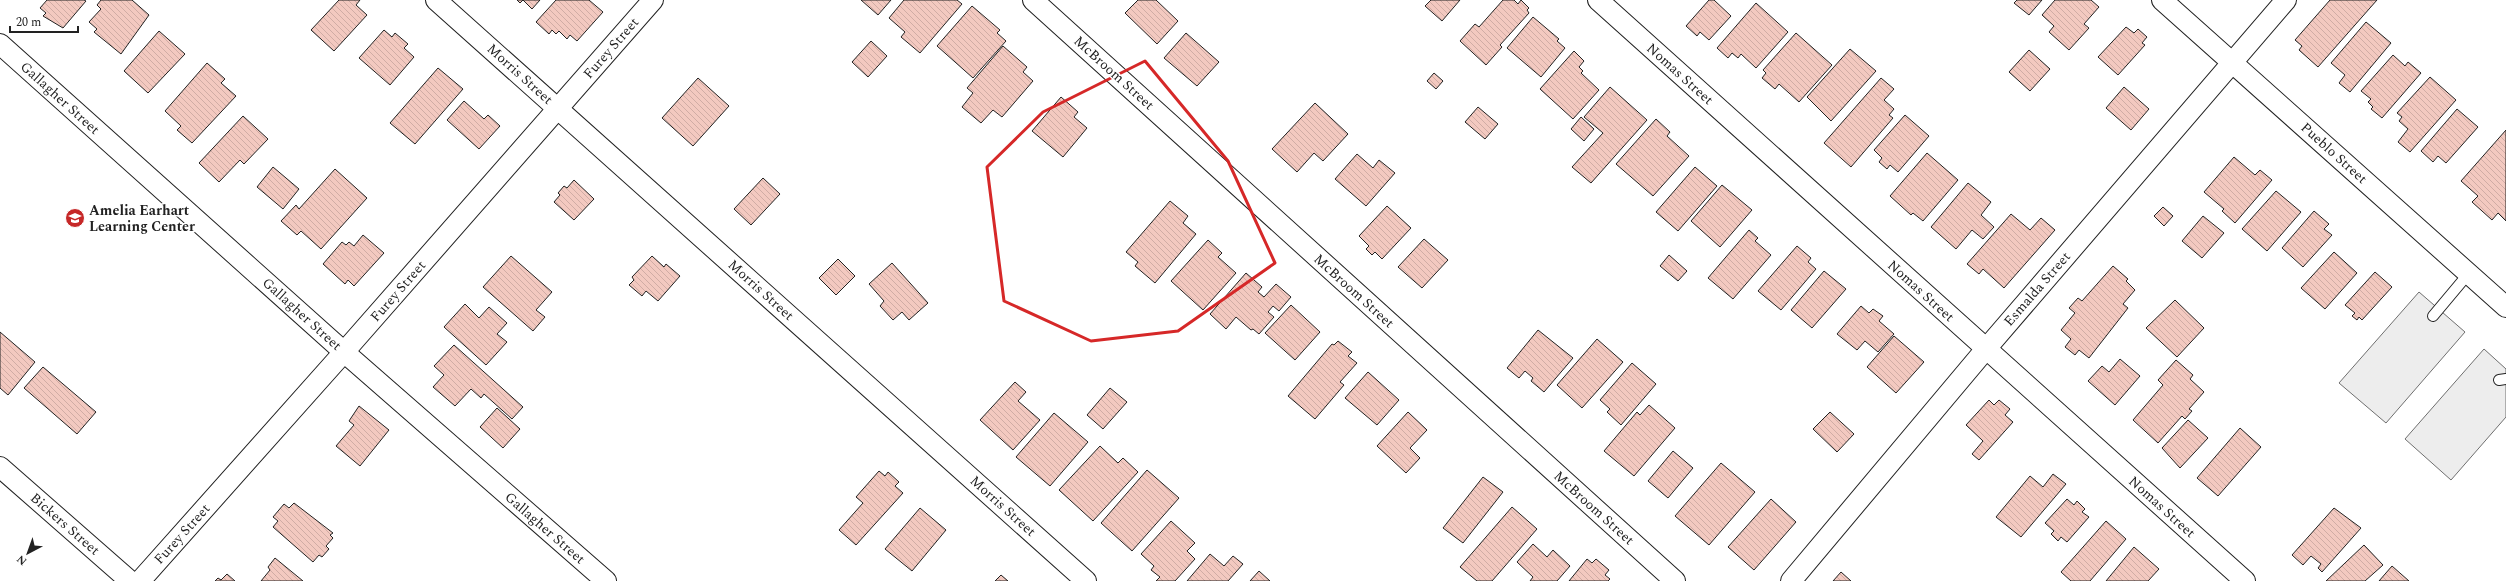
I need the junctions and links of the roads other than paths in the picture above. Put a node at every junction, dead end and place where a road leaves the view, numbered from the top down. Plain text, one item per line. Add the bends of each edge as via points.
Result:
1 (436, 0) edge
2 (653, 0) edge
3 (1033, 0) edge
4 (1598, 0) edge
5 (2162, 0) edge
6 (2286, 0) edge
7 (0, 44) edge
8 (2232, 63) junction
9 (558, 108) junction
10 (2469, 273) junction
11 (2506, 307) edge
12 (2433, 316) dead end
13 (1985, 350) junction
14 (344, 352) junction
15 (0, 466) edge
16 (130, 581) edge
17 (140, 581) edge
18 (606, 581) edge
19 (1086, 581) edge
20 (1675, 581) edge
21 (1791, 581) edge
22 (2244, 581) edge

1 - 9 street, Morris Street
2 - 9 street, Furey Street
3 - 20 street, McBroom Street
4 - 13 street, Nomas Street
5 - 8 street, Pueblo Street
6 - 8 street, Esmalda Street
7 - 14 street, Gallagher Street
8 - 10 street, Pueblo Street
8 - 13 street, Esmalda Street
9 - 14 street, Furey Street
9 - 19 street, Morris Street
10 - 11 street, Pueblo Street
10 - 12 lane
13 - 21 street, Esmalda Street
13 - 22 street, Nomas Street
14 - 17 street, Furey Street
14 - 18 street, Gallagher Street
15 - 16 street, Bickers Street

